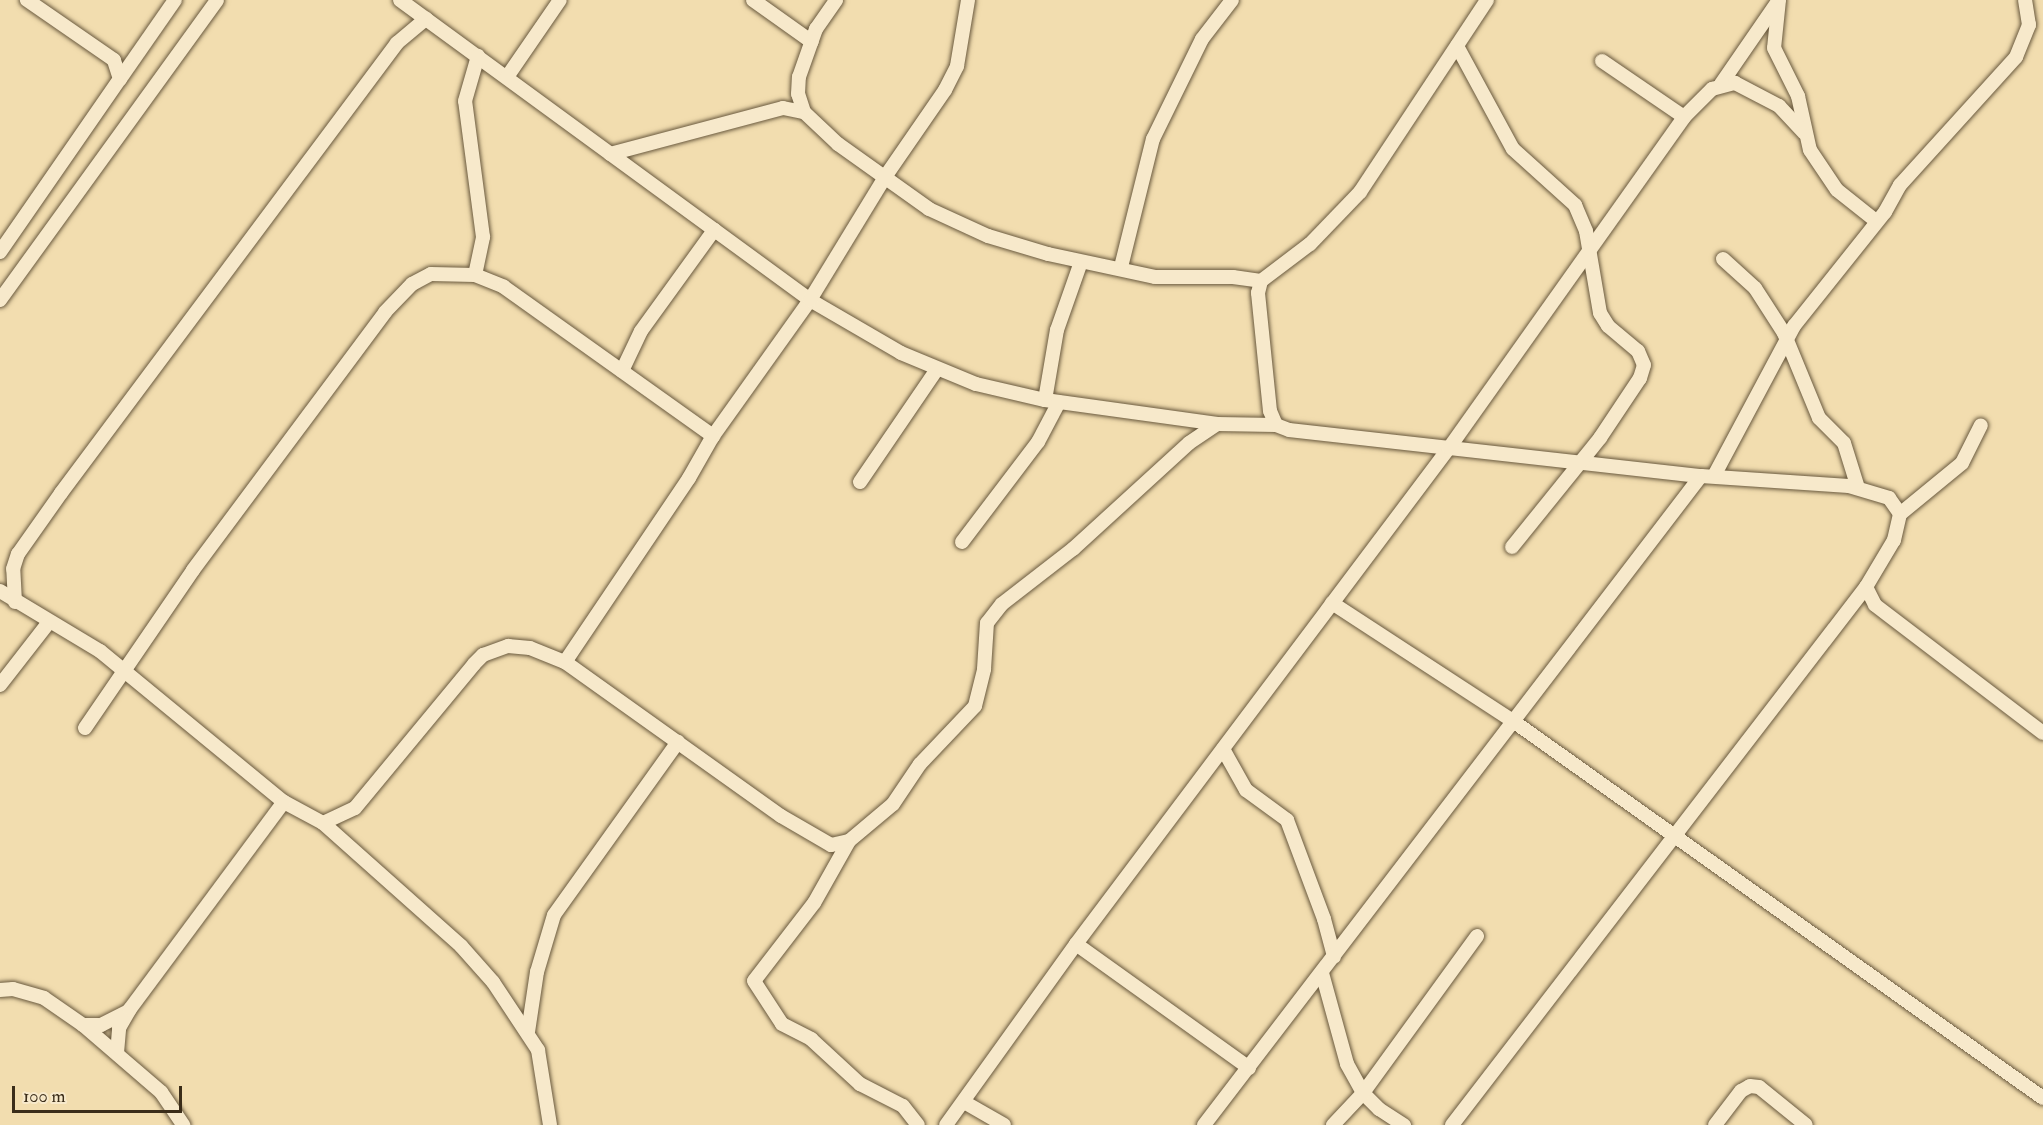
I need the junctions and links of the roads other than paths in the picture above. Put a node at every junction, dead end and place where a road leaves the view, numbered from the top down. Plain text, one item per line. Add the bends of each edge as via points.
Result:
1 (27, 0) edge
2 (175, 0) edge
3 (217, 0) edge
4 (400, 0) edge
5 (560, 0) edge
6 (753, 0) edge
7 (836, 0) edge
8 (968, 0) edge
9 (1232, 0) edge
10 (1487, 0) edge
11 (1779, 0) edge
12 (2025, 0) edge
13 (426, 20) junction
14 (812, 42) junction
15 (1457, 46) junction
16 (478, 56) junction
17 (134, 59) junction
18 (114, 60) junction
19 (1602, 61) dead end
20 (507, 77) junction
21 (120, 79) junction
22 (1721, 84) junction
23 (804, 112) junction
24 (1683, 117) junction
25 (1804, 133) junction
26 (610, 154) junction
27 (885, 177) junction
28 (1876, 221) junction
29 (714, 230) junction
30 (0, 252) edge
31 (1590, 252) junction
32 (1723, 259) dead end
33 (1081, 262) junction
34 (1121, 267) junction
35 (475, 275) junction
36 (1261, 281) junction
37 (0, 300) edge
38 (810, 300) junction
39 (1787, 339) junction
40 (937, 369) junction
41 (622, 371) junction
42 (1045, 400) junction
43 (1059, 402) junction
44 (1217, 424) junction
45 (1276, 425) junction
46 (1981, 425) dead end
47 (713, 436) junction
48 (1449, 448) junction
49 (1582, 461) junction
50 (1715, 474) junction
51 (1701, 476) junction
52 (860, 482) dead end
53 (1858, 488) junction
54 (1900, 514) junction
55 (962, 542) dead end
56 (1512, 547) dead end
57 (1866, 588) junction
58 (0, 591) edge
59 (15, 602) junction
60 (1332, 603) junction
61 (49, 622) junction
62 (565, 662) junction
63 (125, 672) junction
64 (0, 685) edge
65 (1513, 721) junction
66 (85, 728) dead end
67 (2043, 733) edge
68 (678, 742) junction
69 (1222, 749) junction
70 (284, 802) junction
71 (323, 823) junction
72 (1674, 834) junction
73 (849, 841) junction
74 (1477, 936) dead end
75 (1076, 944) junction
76 (1334, 957) junction
77 (1322, 973) junction
78 (0, 990) edge
79 (130, 1009) junction
80 (82, 1025) junction
81 (528, 1032) junction
82 (117, 1053) junction
83 (1249, 1068) junction
84 (1363, 1093) junction
85 (2043, 1098) edge
86 (964, 1102) junction
87 (183, 1125) edge
88 (550, 1125) edge
89 (918, 1125) edge
90 (946, 1125) edge
91 (1004, 1125) edge
92 (1204, 1125) edge
93 (1333, 1125) edge
94 (1404, 1125) edge
95 (1452, 1125) edge
96 (1715, 1125) edge
97 (1806, 1125) edge

1 - 18 street
2 - 17 street
3 - 37 street
4 - 13 street
5 - 20 street
6 - 14 street
7 - 14 street
8 - 27 street via 957,66
9 - 34 street via 1202,39 1152,139
10 - 15 street
11 - 22 street
11 - 25 street via 1774,48 1798,96
12 - 28 street via 2029,25 2016,57 1900,185
13 - 16 street
13 - 59 street via 397,43 18,554 13,569
14 - 23 street via 799,77 798,94
15 - 31 street via 1513,149 1572,199
15 - 36 street via 1360,192 1310,244
16 - 20 street
16 - 35 street via 465,101 483,237
17 - 18 street
17 - 21 street
18 - 21 street
19 - 24 street
20 - 26 street
21 - 30 street
22 - 24 street
22 - 25 street via 1735,83 1779,106
23 - 26 street via 769,110 669,141
23 - 27 street via 838,144
24 - 31 street
25 - 28 street via 1815,159 1837,190
26 - 29 street
27 - 33 street via 929,209 988,236
27 - 38 street
28 - 39 street
29 - 38 street
29 - 41 street via 641,331
31 - 48 street
31 - 49 street via 1600,313 1608,326 1638,351 1644,365 1640,378
32 - 39 street via 1755,288
33 - 34 street
33 - 42 street via 1057,330
34 - 36 street via 1155,277
35 - 41 street via 504,287
35 - 63 street via 431,274 412,284 385,312 193,570
36 - 45 street via 1258,293 1270,411
38 - 40 street via 886,345
38 - 47 street
39 - 50 street
39 - 53 street via 1819,418 1844,443
40 - 42 street via 976,384
40 - 52 street
41 - 47 street
42 - 43 street
43 - 44 street
43 - 55 street via 1027,457
44 - 45 street
44 - 73 street via 1189,442 1073,549 1002,604 987,623 984,669 975,706 920,764 892,804
45 - 48 street via 1289,430
46 - 54 street via 1962,463
47 - 62 street
48 - 49 street
48 - 60 street
49 - 51 street
49 - 56 street
50 - 51 street
50 - 53 street
51 - 65 street
53 - 54 street via 1889,498
54 - 57 street via 1894,540
57 - 67 street via 1875,605
57 - 72 street
58 - 59 street
59 - 61 street
60 - 65 street
60 - 69 street
61 - 63 street via 100,651
61 - 64 street
62 - 68 street
62 - 71 street via 530,648 508,646 483,656 355,808
63 - 66 street
63 - 70 street
65 - 72 street
65 - 76 street
68 - 73 street via 722,777 822,841 838,845
68 - 81 street via 554,915 537,972
69 - 75 street
69 - 76 street via 1246,790 1287,820
70 - 71 street
70 - 79 street
71 - 81 street via 461,946 493,982
72 - 85 street
72 - 95 street
73 - 89 street via 814,903 754,981 782,1024 811,1039 860,1084 903,1106
74 - 84 street
75 - 83 street
75 - 86 street
76 - 77 street
77 - 83 street
77 - 84 street via 1342,1052
78 - 80 street via 13,989 45,998
79 - 80 street via 101,1025
79 - 82 street via 119,1028
80 - 82 street
81 - 88 street via 543,1067
82 - 87 street via 161,1092
83 - 92 street
84 - 93 street
84 - 94 street
86 - 90 street
86 - 91 street
96 - 97 street via 1741,1091 1750,1086 1759,1088

